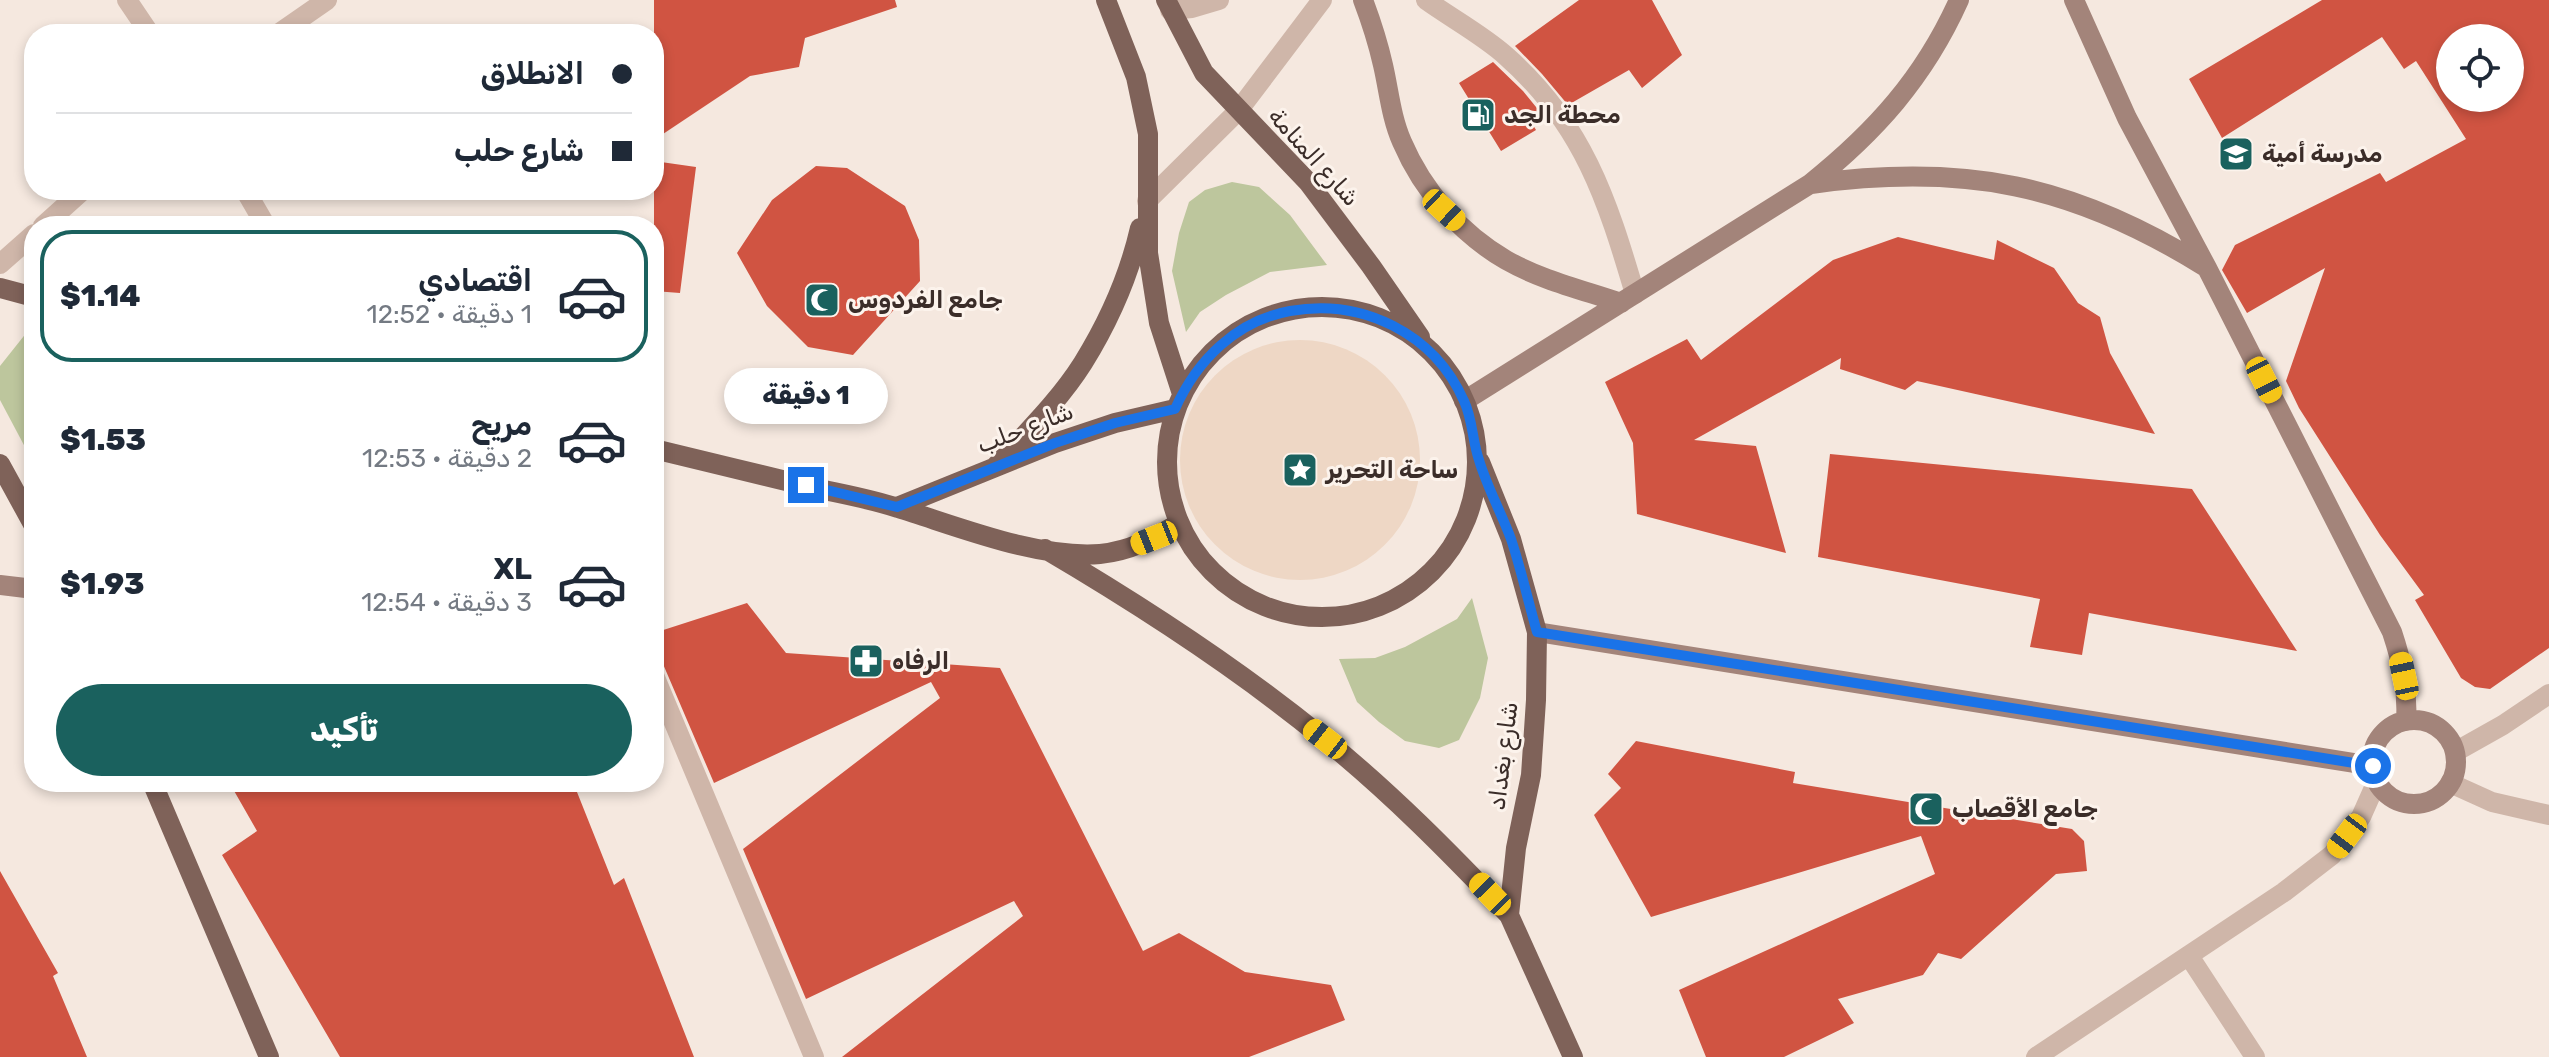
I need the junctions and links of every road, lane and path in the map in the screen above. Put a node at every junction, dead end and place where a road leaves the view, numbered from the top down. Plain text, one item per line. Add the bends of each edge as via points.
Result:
1 (127, 0) edge
2 (327, 0) edge
3 (1106, 0) edge
4 (1219, 0) edge
5 (1322, 0) edge
6 (1363, 0) edge
7 (1426, 0) edge
8 (1959, 0) edge
9 (2074, 0) edge
10 (1168, 5) edge
11 (143, 24) edge
12 (292, 24) edge
13 (1238, 111) junction
14 (1810, 184) junction
15 (72, 200) edge
16 (1147, 201) junction
17 (54, 216) edge
18 (24, 243) edge
19 (0, 264) edge
20 (2207, 268) junction
21 (0, 288) edge
22 (24, 294) edge
23 (1628, 299) junction
24 (1427, 347) junction
25 (1464, 401) junction
26 (1179, 402) junction
27 (664, 451) edge
28 (1478, 457) junction
29 (0, 464) edge
30 (995, 467) junction
31 (897, 507) junction
32 (24, 508) edge
33 (1179, 523) junction
34 (1045, 549) junction
35 (0, 585) edge
36 (24, 588) edge
37 (1537, 632) junction
38 (2549, 694) edge
39 (664, 699) edge
40 (2406, 721) junction
41 (2455, 752) junction
42 (2375, 773) junction
43 (2450, 783) junction
44 (156, 792) edge
45 (2549, 815) edge
46 (1509, 915) junction
47 (2189, 956) junction
48 (269, 1057) edge
49 (814, 1057) edge
50 (1573, 1057) edge
51 (2036, 1057) edge
52 (2255, 1057) edge

1 - 11 street
2 - 12 street
3 - 16 main road via 1136,77 1148,134
4 - 10 street via 1192,8
5 - 13 street
6 - 23 main road via 1402,141 1444,210 1507,261
7 - 23 street via 1504,54 1574,134 1598,181
8 - 14 main road via 1922,68 1890,111
9 - 20 main road via 2127,118
10 - 13 main road, شارع المنامة via 1204,73
13 - 16 street
13 - 24 main road, شارع المنامة via 1308,182
14 - 20 main road via 1914,175 2017,186 2116,217
14 - 23 main road
15 - 17 street
16 - 26 main road via 1148,253 1159,323
16 - 30 main road via 1133,259 1111,314 1081,365
18 - 19 street
20 - 40 main road via 2392,632 2404,676
21 - 22 main road
23 - 25 main road
24 - 25 main road, شارع المنامة
24 - 26 main road via 1392,324 1353,310 1312,307 1272,314 1235,332 1205,360
25 - 28 main road, شارع المنامة
26 - 30 main road, شارع حلب
26 - 33 main road via 1167,447 1168,485
27 - 31 main road
28 - 33 main road via 1475,493 1445,558 1420,584 1390,603 1356,614 1284,614 1251,601 1221,581
28 - 37 main road, شارع بغداد via 1511,539
29 - 32 main road
30 - 31 main road, شارع حلب
31 - 34 main road
33 - 34 main road via 1129,548 1101,554
34 - 46 main road via 1190,638 1325,739 1451,853
35 - 36 main road
37 - 42 main road
37 - 46 main road, شارع بغداد via 1531,775
38 - 41 street
39 - 49 street
40 - 41 main road via 2437,727
40 - 42 main road via 2380,737 2374,750
41 - 43 main road
42 - 43 main road via 2385,793 2412,804 2427,803
42 - 47 street via 2361,817 2332,855
43 - 45 street via 2492,802
44 - 48 main road
46 - 50 main road
47 - 51 street
47 - 52 street

